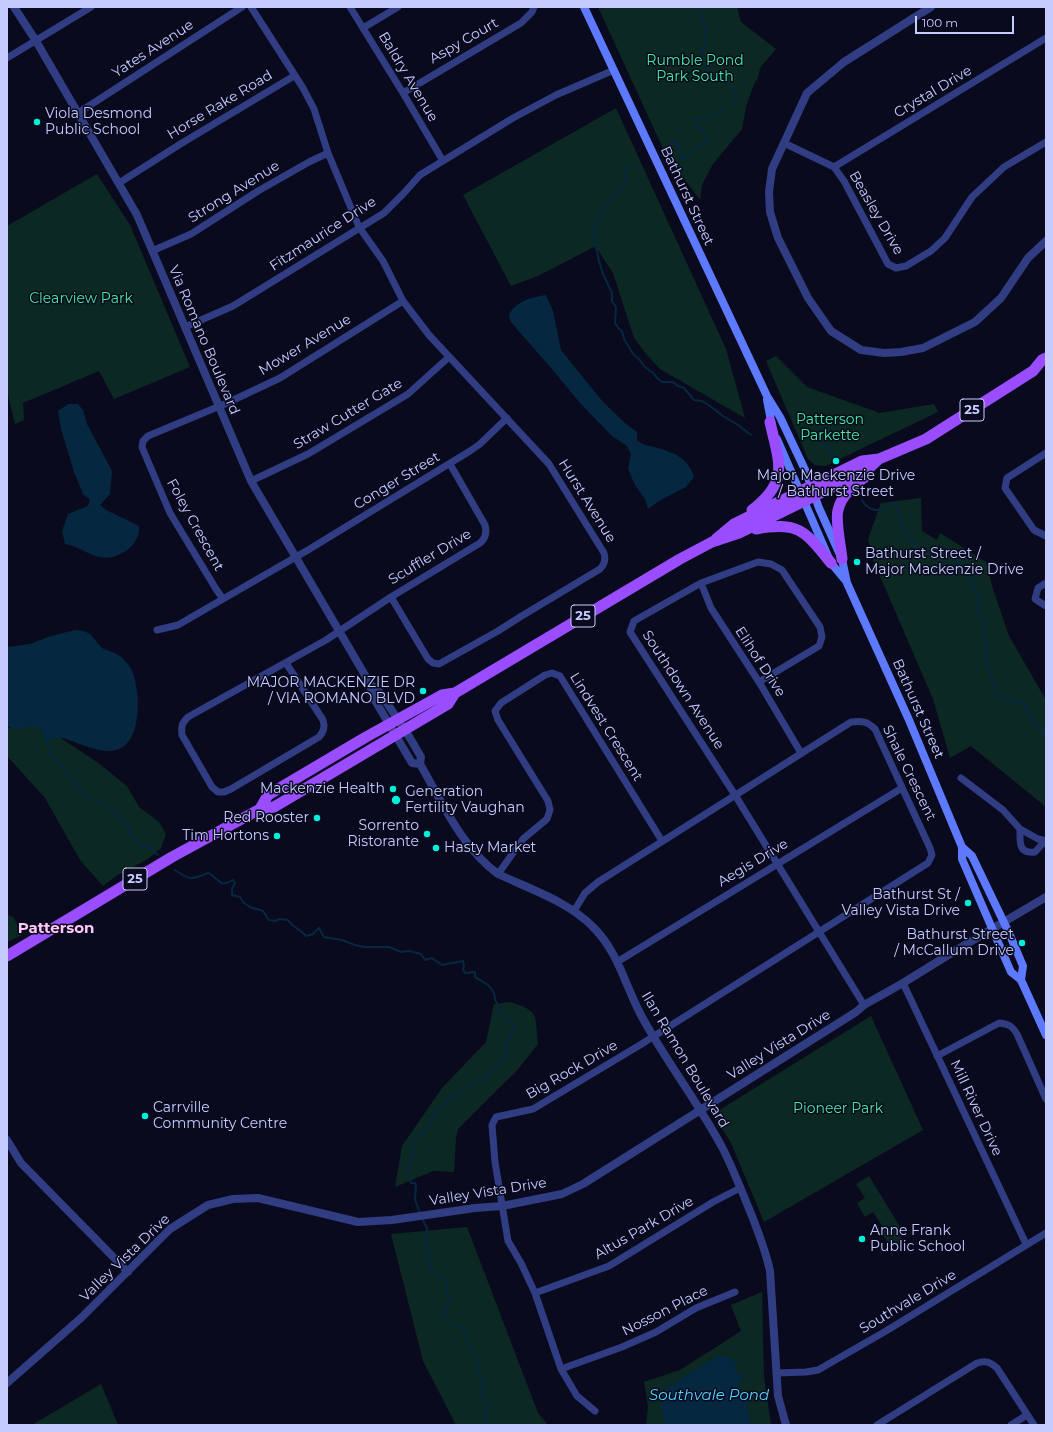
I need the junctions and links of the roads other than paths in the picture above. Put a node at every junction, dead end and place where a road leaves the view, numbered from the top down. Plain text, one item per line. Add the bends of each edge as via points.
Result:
1 (14, 7) edge
2 (91, 7) edge
3 (242, 7) edge
4 (251, 7) edge
5 (350, 7) edge
6 (398, 7) edge
7 (534, 7) edge
8 (584, 7) edge
9 (931, 7) edge
10 (363, 28) junction
11 (1046, 38) edge
12 (36, 41) junction
13 (7, 58) edge
14 (614, 70) junction
15 (294, 76) junction
16 (403, 93) junction
17 (78, 112) junction
18 (1046, 142) edge
19 (784, 143) junction
20 (328, 153) junction
21 (443, 161) junction
22 (834, 167) junction
23 (119, 183) junction
24 (359, 227) junction
25 (1046, 241) edge
26 (152, 250) junction
27 (403, 301) junction
28 (185, 327) junction
29 (449, 357) junction
30 (1046, 358) edge
31 (1046, 370) edge
32 (1033, 371) junction
33 (767, 396) junction
34 (218, 406) junction
35 (507, 418) junction
36 (770, 422) junction
37 (909, 446) junction
38 (1046, 453) edge
39 (450, 464) junction
40 (251, 481) junction
41 (813, 491) junction
42 (802, 496) junction
43 (734, 524) junction
44 (744, 531) junction
45 (1046, 536) edge
46 (712, 542) junction
47 (295, 558) junction
48 (842, 559) junction
49 (831, 563) junction
50 (701, 583) junction
51 (847, 583) junction
52 (1046, 583) edge
53 (391, 596) junction
54 (223, 599) junction
55 (1046, 606) edge
56 (157, 630) dead end
57 (339, 631) junction
58 (286, 663) junction
59 (759, 682) junction
60 (455, 692) junction
61 (393, 722) junction
62 (400, 732) junction
63 (801, 753) junction
64 (961, 778) dead end
65 (902, 788) junction
66 (735, 795) junction
67 (260, 809) junction
68 (1020, 829) junction
69 (662, 841) junction
70 (1046, 841) edge
71 (962, 847) junction
72 (778, 863) junction
73 (498, 874) junction
74 (1046, 897) edge
75 (574, 911) junction
76 (1004, 922) junction
77 (993, 928) junction
78 (819, 931) junction
79 (7, 956) edge
80 (617, 962) junction
81 (1021, 980) junction
82 (903, 983) junction
83 (864, 1005) junction
84 (1046, 1035) edge
85 (653, 1037) junction
86 (937, 1056) junction
87 (1046, 1099) edge
88 (700, 1110) junction
89 (7, 1140) edge
90 (740, 1188) junction
91 (502, 1206) junction
92 (1046, 1233) edge
93 (1026, 1244) junction
94 (128, 1272) junction
95 (735, 1292) dead end
96 (535, 1293) junction
97 (561, 1369) junction
98 (777, 1373) junction
99 (7, 1383) edge
100 (595, 1411) dead end
101 (1027, 1414) junction
102 (786, 1425) edge
103 (877, 1425) edge
104 (1011, 1425) edge
105 (1034, 1425) edge

1 - 12 street, Via Romano Boulevard
2 - 12 street
3 - 17 street, Yates Avenue
4 - 15 street, Hurst Avenue
5 - 10 street, Baldry Avenue
6 - 10 street
7 - 16 street, Aspy Court via 521,23
8 - 14 main road, Bathurst Street
9 - 19 street via 844,62 807,93
10 - 16 street, Baldry Avenue
11 - 22 street, Crystal Drive
12 - 13 street
12 - 17 street, Via Romano Boulevard
14 - 21 street, Fitzmaurice Drive via 556,95
14 - 33 main road, Bathurst Street
15 - 20 street, Hurst Avenue via 314,109
15 - 23 street, Horse Rake Road
16 - 21 street, Baldry Avenue
17 - 23 street, Via Romano Boulevard
18 - 22 street, Beasley Drive via 1004,167 972,197 945,238 931,251 906,266 896,268 888,264
19 - 22 street, Beasley Drive
19 - 25 street via 772,168 769,192 770,212 778,238 808,298 831,331 861,350 884,353 923,348 975,322 1001,298 1028,258
20 - 24 street, Hurst Avenue
20 - 26 street, Strong Avenue via 258,191 191,234
21 - 24 street, Fitzmaurice Drive via 420,175 384,213
23 - 26 street, Via Romano Boulevard via 137,215
24 - 27 street, Hurst Avenue via 383,261
24 - 28 street, Fitzmaurice Drive via 233,306
26 - 28 street, Via Romano Boulevard
27 - 29 street, Hurst Avenue via 425,331
27 - 34 street, Mower Avenue via 280,378
28 - 34 street, Via Romano Boulevard
29 - 35 street, Hurst Avenue
29 - 40 street, Straw Cutter Gate via 402,398 308,454
30 - 32 main road, 25
31 - 32 main road, 25
32 - 37 main road, 25 via 926,439
33 - 36 main road, Bathurst Street
33 - 41 main road, Bathurst Street via 780,417
34 - 40 street, Via Romano Boulevard
34 - 54 street, Foley Crescent via 148,436 142,447 170,513
35 - 39 street, Conger Street via 480,444
35 - 53 street, Hurst Avenue via 554,470 604,553 603,565 498,631 439,664 428,659
36 - 42 main road, Bathurst Street
36 - 43 main road via 779,462 774,489
37 - 41 main road, 25 via 879,459 867,470
37 - 48 main road via 849,490 838,510
38 - 45 street via 1007,478 1005,488 1034,530
39 - 47 street, Conger Street
39 - 53 street, Scuffler Drive via 485,525 485,536 480,543
40 - 47 street, Via Romano Boulevard
41 - 42 main road, 25
41 - 48 main road, Bathurst Street
42 - 43 main road, 25
42 - 44 main road, 25
42 - 49 main road, Bathurst Street
43 - 46 main road, 25
44 - 46 main road, 25
44 - 49 main road via 773,526 793,528 807,534
46 - 60 main road, 25
47 - 54 street
47 - 57 street, Via Romano Boulevard
48 - 51 main road, Bathurst Street
49 - 51 main road, Bathurst Street
50 - 59 street, Elihof Drive via 710,608
50 - 59 street, Southdown Avenue via 758,562 770,564 782,570 820,627 822,637 819,646
50 - 66 street, Southdown Avenue via 634,621 630,632
51 - 71 main road, Bathurst Street via 909,720
52 - 55 street via 1038,588 1035,599
53 - 57 street, Scuffler Drive
54 - 56 street via 178,625
57 - 58 street, Scuffler Drive
57 - 61 street, Via Romano Boulevard via 370,684 381,694
58 - 58 street, Scuffler Drive via 184,721 181,727 182,734 212,787 218,792 231,789 319,737 323,732 323,720
59 - 63 street, Elihof Drive
60 - 61 main road, 25 via 442,695
60 - 62 main road, 25 via 448,704
61 - 62 street, Via Romano Boulevard
61 - 67 main road, 25 via 268,795
62 - 67 main road, 25 via 274,807
62 - 73 street, Ilan Ramon Boulevard via 412,763 420,764 463,839
63 - 65 street, Shale Crescent via 851,722 869,723 875,729
63 - 66 street, Shale Crescent
64 - 68 street via 1003,810
65 - 72 street, Aegis Drive
65 - 78 street, Shale Crescent via 930,848 932,855 928,863
66 - 69 street, Shale Crescent
66 - 72 street, Southdown Avenue
67 - 79 main road, 25
68 - 70 street
68 - 70 street via 1022,849 1028,853 1035,852
69 - 73 street, Lindvest Crescent via 560,676 552,673 501,703 495,711 548,802 550,810 547,819 523,839
69 - 75 street, Shale Crescent via 598,882 585,893
71 - 76 main road, Bathurst Street via 972,856
71 - 77 main road, Bathurst Street via 962,859
72 - 78 street, Southdown Avenue
72 - 80 street, Aegis Drive
73 - 75 street, Ilan Ramon Boulevard
74 - 76 street, Valley Vista Drive
75 - 80 street, Ilan Ramon Boulevard via 594,927
76 - 77 street, Valley Vista Drive
76 - 81 main road, Bathurst Street via 1023,966
77 - 81 main road, Bathurst Street via 1011,972
77 - 82 street, Valley Vista Drive
78 - 83 street, Southdown Avenue
78 - 85 street, Shale Crescent
80 - 85 street, Ilan Ramon Boulevard via 634,1004
81 - 84 main road, Bathurst Street
82 - 83 street, Valley Vista Drive
82 - 86 street, Mill River Drive
83 - 88 street, Valley Vista Drive
85 - 88 street, Ilan Ramon Boulevard
85 - 91 street, Big Rock Drive via 533,1109 496,1117 492,1125
86 - 87 street via 999,1024 1012,1026
86 - 93 street, Mill River Drive
88 - 90 street, Ilan Ramon Boulevard via 723,1149
88 - 91 street, Valley Vista Drive via 583,1184 562,1194
89 - 94 street via 21,1163
90 - 96 street, Altus Park Drive via 609,1266
90 - 98 street, Ilan Ramon Boulevard via 767,1256 770,1271
91 - 94 street, Valley Vista Drive via 358,1222 258,1198 232,1199 208,1205 170,1229
91 - 96 street via 508,1241
92 - 93 street, Southvale Drive
93 - 98 street, Southvale Drive via 818,1370
94 - 99 street, Valley Vista Drive via 82,1318
95 - 97 street, Nosson Place via 696,1308 656,1332
96 - 97 street
97 - 100 street via 577,1396
98 - 102 street, Ilan Ramon Boulevard via 778,1396
101 - 103 street via 997,1368 986,1360 977,1363
101 - 104 street
101 - 105 street

